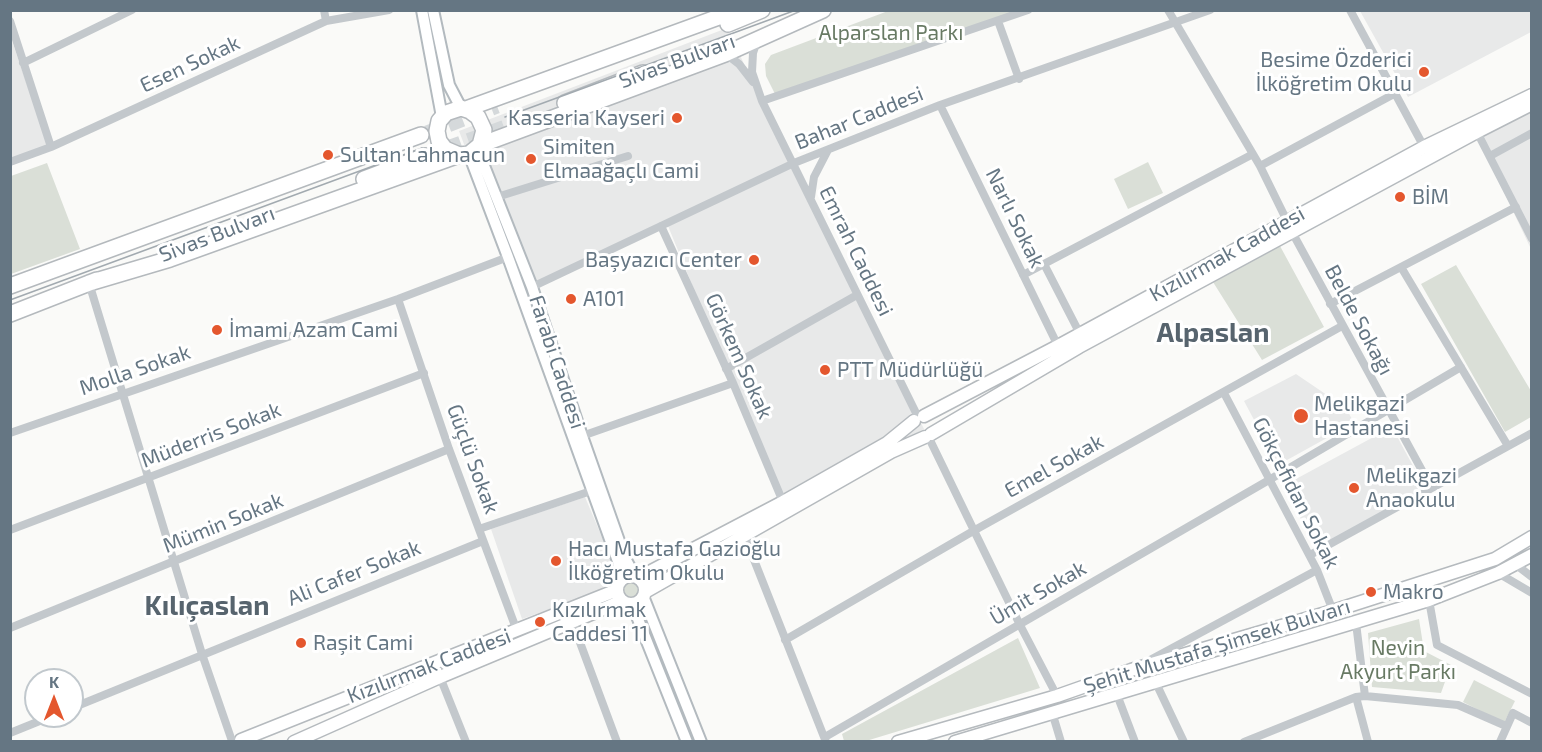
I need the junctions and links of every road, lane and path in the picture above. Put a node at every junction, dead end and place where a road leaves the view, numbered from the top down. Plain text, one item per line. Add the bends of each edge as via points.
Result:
1 (132, 10) edge
2 (324, 10) edge
3 (389, 10) edge
4 (422, 10) edge
5 (433, 10) edge
6 (738, 10) edge
7 (762, 10) edge
8 (815, 10) edge
9 (823, 10) edge
10 (1028, 10) edge
11 (1168, 10) edge
12 (1210, 10) edge
13 (1350, 10) edge
14 (10, 21) edge
15 (327, 21) junction
16 (998, 21) junction
17 (1174, 23) junction
18 (757, 40) junction
19 (724, 54) junction
20 (23, 63) junction
21 (1019, 79) junction
22 (755, 84) junction
23 (1394, 94) junction
24 (1532, 95) edge
25 (762, 101) junction
26 (1532, 104) edge
27 (940, 105) junction
28 (497, 106) tunnel mouth
29 (463, 109) junction
30 (441, 119) junction
31 (506, 127) tunnel mouth
32 (1477, 132) junction
33 (1532, 133) edge
34 (421, 135) tunnel mouth
35 (51, 147) junction
36 (1424, 147) junction
37 (828, 150) junction
38 (471, 151) junction
39 (1253, 154) junction
40 (425, 156) tunnel mouth
41 (628, 156) dead end
42 (1490, 156) junction
43 (10, 162) edge
44 (794, 163) junction
45 (1260, 166) junction
46 (497, 197) junction
47 (810, 198) junction
48 (1516, 207) junction
49 (661, 226) junction
50 (1290, 226) junction
51 (1532, 239) edge
52 (117, 247) junction
53 (508, 257) junction
54 (1044, 264) junction
55 (1401, 267) junction
56 (1023, 275) junction
57 (89, 283) junction
58 (10, 286) edge
59 (532, 287) junction
60 (857, 295) junction
61 (398, 298) junction
62 (1330, 304) junction
63 (10, 314) edge
64 (1342, 326) junction
65 (1080, 334) junction
66 (1058, 346) junction
67 (1461, 367) junction
68 (726, 369) junction
69 (424, 373) junction
70 (733, 383) junction
71 (124, 392) junction
72 (1224, 393) junction
73 (1388, 410) junction
74 (919, 418) junction
75 (10, 433) edge
76 (1532, 433) edge
77 (582, 436) junction
78 (928, 436) junction
79 (1508, 446) junction
80 (449, 450) junction
81 (148, 478) junction
82 (1269, 480) junction
83 (1431, 487) junction
84 (591, 491) junction
85 (783, 502) junction
86 (10, 530) edge
87 (479, 530) junction
88 (975, 530) junction
89 (745, 537) junction
90 (1532, 537) edge
91 (483, 541) junction
92 (1310, 555) junction
93 (1532, 555) edge
94 (175, 562) junction
95 (1515, 564) junction
96 (1317, 570) junction
97 (1498, 573) junction
98 (636, 577) junction
99 (1532, 577) edge
100 (1532, 592) edge
101 (623, 594) junction
102 (644, 594) junction
103 (1429, 600) junction
104 (1333, 610) junction
105 (572, 621) junction
106 (1356, 623) junction
107 (1020, 625) junction
108 (10, 628) edge
109 (517, 631) junction
110 (785, 640) junction
111 (202, 654) junction
112 (1131, 670) junction
113 (440, 677) junction
114 (1155, 681) junction
115 (1116, 692) junction
116 (1532, 694) edge
117 (1057, 696) junction
118 (1365, 696) junction
119 (1356, 697) junction
120 (84, 703) edge
121 (1052, 712) junction
122 (1532, 723) edge
123 (1506, 726) junction
124 (24, 727) edge
125 (10, 733) edge
126 (991, 737) edge
127 (825, 739) edge
128 (237, 741) edge
129 (294, 741) edge
130 (466, 741) edge
131 (617, 741) edge
132 (687, 741) edge
133 (701, 741) edge
134 (898, 741) edge
135 (955, 741) edge
136 (1061, 741) edge
137 (1136, 741) edge
138 (1184, 741) edge
139 (1244, 741) edge
140 (1368, 741) edge
141 (1500, 741) edge

1 - 20 street
2 - 15 street
3 - 15 street, Esen Sokak
4 - 30 street
5 - 29 street via 448,85
6 - 29 highway
7 - 28 highway, Sivas Bulvarı
8 - 31 highway, Sivas Bulvarı
9 - 18 highway
10 - 16 street
11 - 17 street, Belde Sokağı
12 - 17 street, Bahar Caddesi
13 - 23 street
14 - 20 street
15 - 35 street, Esen Sokak
16 - 21 street
16 - 25 street
17 - 21 street, Bahar Caddesi
17 - 39 street, Belde Sokağı
18 - 19 highway
18 - 22 street via 752,65
19 - 22 street via 739,64
19 - 38 highway
20 - 35 street
21 - 27 street, Bahar Caddesi
22 - 25 street, Emrah Caddesi
23 - 36 street
23 - 45 street
24 - 36 main road, Kızılırmak Caddesi
25 - 44 street, Emrah Caddesi
26 - 32 main road, Kızılırmak Caddesi
27 - 37 street, Bahar Caddesi
27 - 56 street, Narlı Sokak
29 - 30 highway via 450,111
29 - 38 highway via 475,113 484,130
30 - 38 highway via 437,131 445,149
30 - 52 highway via 196,209
32 - 42 street
32 - 50 main road, Kızılırmak Caddesi
33 - 42 street
34 - 52 highway, Sivas Bulvarı
35 - 43 street, Esen Sokak
36 - 50 main road, Kızılırmak Caddesi
37 - 44 street, Bahar Caddesi
37 - 47 street via 814,177
38 - 46 street, Farabi Caddesi
38 - 53 street, Farabi Caddesi
38 - 57 highway via 170,260
39 - 45 street, Belde Sokağı
39 - 54 street
40 - 57 highway, Sivas Bulvarı
41 - 46 street
42 - 48 street
44 - 47 street, Emrah Caddesi
44 - 49 street, Bahar Caddesi
45 - 50 street, Belde Sokağı
46 - 59 street, Farabi Caddesi
47 - 60 street, Emrah Caddesi
48 - 51 street
48 - 55 street
49 - 59 street, Bahar Caddesi
49 - 68 street, Görkem Sokak
50 - 62 street, Belde Sokağı
50 - 65 main road, Kızılırmak Caddesi
50 - 78 main road, Kızılırmak Caddesi
52 - 58 highway, Sivas Bulvarı
53 - 61 street, Molla Sokak
53 - 84 street, Farabi Caddesi
54 - 56 street
54 - 65 street
55 - 62 street
55 - 67 street
56 - 66 street, Narlı Sokak
57 - 63 highway, Sivas Bulvarı
57 - 71 street
59 - 77 street, Farabi Caddesi
60 - 68 street
60 - 74 street, Emrah Caddesi
61 - 69 street, Güçlü Sokak
61 - 71 street, Molla Sokak
62 - 64 street, Belde Sokağı
64 - 72 street, Emel Sokak
64 - 73 street, Belde Sokağı
65 - 66 main road, Kızılırmak Caddesi
66 - 74 main road, Kızılırmak Caddesi
67 - 73 street, Ümit Sokak
67 - 79 street
68 - 70 street, Görkem Sokak
69 - 80 street, Güçlü Sokak
69 - 81 street, Müderris Sokak
70 - 77 street
70 - 85 street, Görkem Sokak
71 - 75 street, Molla Sokak
71 - 81 street
72 - 82 street, Gökçefidan Sokak
72 - 88 street, Emel Sokak
73 - 82 street, Ümit Sokak
73 - 83 street, Belde Sokağı
74 - 78 main road via 914,432
74 - 78 main road via 929,417 933,423 934,430
74 - 85 main road, Kızılırmak Caddesi via 887,443
76 - 79 street
77 - 98 street, Farabi Caddesi via 625,558
78 - 88 street
78 - 89 main road, Kızılırmak Caddesi
79 - 83 street
80 - 87 street, Güçlü Sokak
80 - 94 street, Mümin Sokak
81 - 86 street, Müderris Sokak
81 - 94 street
82 - 92 street, Gökçefidan Sokak
82 - 107 street, Ümit Sokak
83 - 92 street
84 - 87 street
84 - 101 street, Farabi Caddesi via 619,564
85 - 98 main road, Kızılırmak Caddesi
87 - 91 street, Güçlü Sokak
88 - 107 street
88 - 110 street, Emel Sokak
89 - 102 main road, Kızılırmak Caddesi
89 - 110 street
90 - 104 main road, Şehit Mustafa Şimsek Bulvarı via 1495,559
91 - 109 street, Güçlü Sokak
91 - 111 street, Ali Cafer Sokak
92 - 96 street, Gökçefidan Sokak
93 - 95 main road, Şehit Mustafa Şimsek Bulvarı
94 - 108 street, Mümin Sokak
94 - 111 street
95 - 97 main road, Şehit Mustafa Şimsek Bulvarı
95 - 99 street
96 - 104 street, Gökçefidan Sokak
96 - 112 street
97 - 100 street
97 - 103 main road, Şehit Mustafa Şimsek Bulvarı
98 - 101 main road, Kızılırmak Caddesi via 626,577
98 - 102 main road via 643,584
101 - 102 main road, Kızılırmak Caddesi via 640,600
101 - 105 main road, Kızılırmak Caddesi
101 - 109 main road, Kızılırmak Caddesi
101 - 132 street, Farabi Caddesi
102 - 133 street
103 - 106 main road, Şehit Mustafa Şimsek Bulvarı
103 - 116 street via 1437,645
104 - 112 main road, Şehit Mustafa Şimsek Bulvarı
105 - 113 main road, Kızılırmak Caddesi
105 - 131 street
106 - 114 main road, Şehit Mustafa Şimsek Bulvarı
106 - 118 street
107 - 117 street
107 - 127 street, Ümit Sokak
109 - 128 main road, Kızılırmak Caddesi
110 - 127 street
111 - 120 street, Ali Cafer Sokak
111 - 128 street
112 - 117 main road, Şehit Mustafa Şimsek Bulvarı
113 - 129 main road, Kızılırmak Caddesi
113 - 130 street
114 - 115 main road, Şehit Mustafa Şimsek Bulvarı
114 - 138 street
115 - 121 main road, Şehit Mustafa Şimsek Bulvarı
115 - 137 street
117 - 134 main road, Şehit Mustafa Şimsek Bulvarı
118 - 119 street
118 - 123 street via 1458,705
119 - 139 street
119 - 140 street
121 - 126 main road, Şehit Mustafa Şimsek Bulvarı
121 - 136 street
122 - 123 street via 1513,713
123 - 141 street
124 - 125 street
126 - 135 main road, Şehit Mustafa Şimsek Bulvarı

